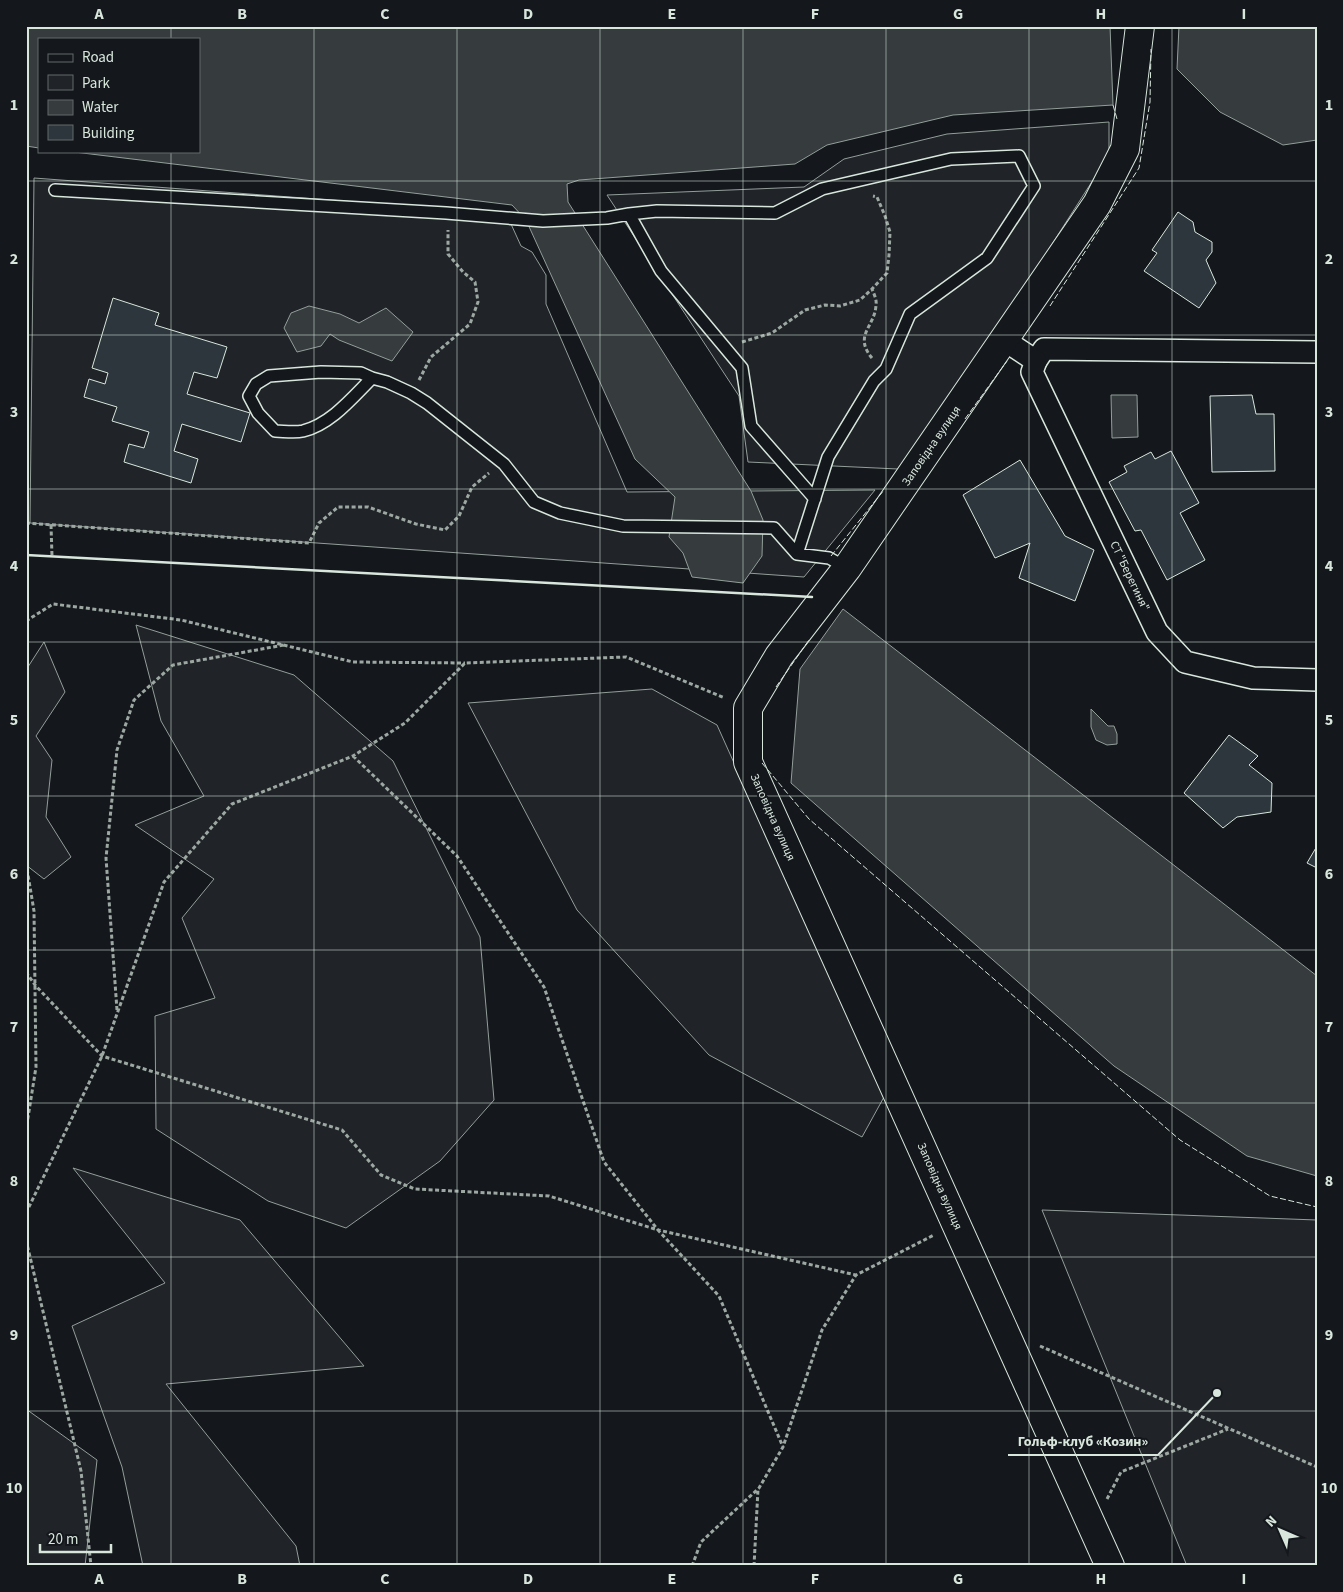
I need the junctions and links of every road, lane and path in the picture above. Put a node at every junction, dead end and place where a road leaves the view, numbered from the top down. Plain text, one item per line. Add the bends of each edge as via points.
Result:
1 (1140, 26) edge
2 (846, 184) junction
3 (55, 190) dead end
4 (446, 213) junction
5 (629, 214) junction
6 (872, 289) junction
7 (1004, 340) junction
8 (725, 347) junction
9 (1317, 352) edge
10 (1036, 361) junction
11 (372, 378) junction
12 (874, 381) junction
13 (411, 393) junction
14 (504, 464) junction
15 (815, 499) junction
16 (26, 523) edge
17 (51, 525) junction
18 (798, 554) junction
19 (52, 556) dead end
20 (847, 568) junction
21 (26, 621) edge
22 (284, 645) junction
23 (465, 663) junction
24 (1317, 680) edge
25 (748, 708) junction
26 (353, 756) junction
27 (26, 863) edge
28 (26, 972) edge
29 (35, 985) junction
30 (117, 1013) junction
31 (102, 1056) junction
32 (26, 1130) edge
33 (26, 1213) edge
34 (957, 1224) junction
35 (658, 1230) junction
36 (26, 1240) edge
37 (856, 1275) junction
38 (1005, 1331) junction
39 (1229, 1429) junction
40 (783, 1447) junction
41 (1317, 1467) edge
42 (758, 1488) junction
43 (1093, 1526) junction
44 (92, 1566) edge
45 (692, 1566) edge
46 (754, 1566) edge
47 (1110, 1566) edge

1 - 7 street, Заповідна вулиця via 1126,149 1097,204
2 - 5 lane via 822,189 775,213 657,211
2 - 6 path via 877,197 890,232 887,273
2 - 12 lane via 951,159 1019,156 1034,186 987,258 910,314 886,368
3 - 4 lane
4 - 5 lane via 543,221
4 - 13 path via 448,254 475,282 478,302 470,324 431,357
5 - 8 lane via 661,271
6 - 8 path via 860,300 805,310 772,333
6 - 12 path via 876,306 864,334 866,350 877,365
7 - 10 street
7 - 20 street, Заповідна вулиця
8 - 15 lane via 742,368 751,426
9 - 10 street via 1044,349
10 - 24 street, СТ "Берегиня" via 1032,372 1157,632 1185,662 1253,678
11 - 11 lane via 362,373 321,372 269,376 256,384 249,396 258,414 275,431 302,431 325,421
11 - 13 lane
12 - 15 lane via 828,457
13 - 14 lane
14 - 17 path via 472,487 459,516 445,530 416,524 368,507 338,507 319,523 310,543
14 - 18 lane via 534,502 560,513 623,526 774,528
15 - 18 lane
16 - 17 path
17 - 19 path
18 - 20 lane via 829,558
20 - 25 street, Заповідна вулиця via 779,656
21 - 22 path via 53,604 181,620
22 - 23 path via 353,662
22 - 30 path via 173,666 134,700 117,750 106,858
23 - 25 path via 626,657
23 - 26 path via 405,723
25 - 34 street, Заповідна вулиця via 748,762
26 - 30 path via 232,804 164,882
26 - 35 path via 457,856 544,987 604,1162
27 - 29 path via 34,911
28 - 29 path
29 - 31 path
29 - 32 path via 36,1067
30 - 31 path
31 - 33 path
31 - 35 path via 342,1130 382,1175 415,1189 549,1196
34 - 37 path
34 - 38 street, Заповідна вулиця
35 - 37 path
35 - 40 path via 719,1296
36 - 44 path via 81,1471
37 - 40 path via 822,1330
38 - 39 path
38 - 43 street, Заповідна вулиця
39 - 41 path
39 - 43 path via 1121,1472
40 - 42 path
42 - 45 path via 701,1542
42 - 46 path
43 - 47 street, Заповідна вулиця

